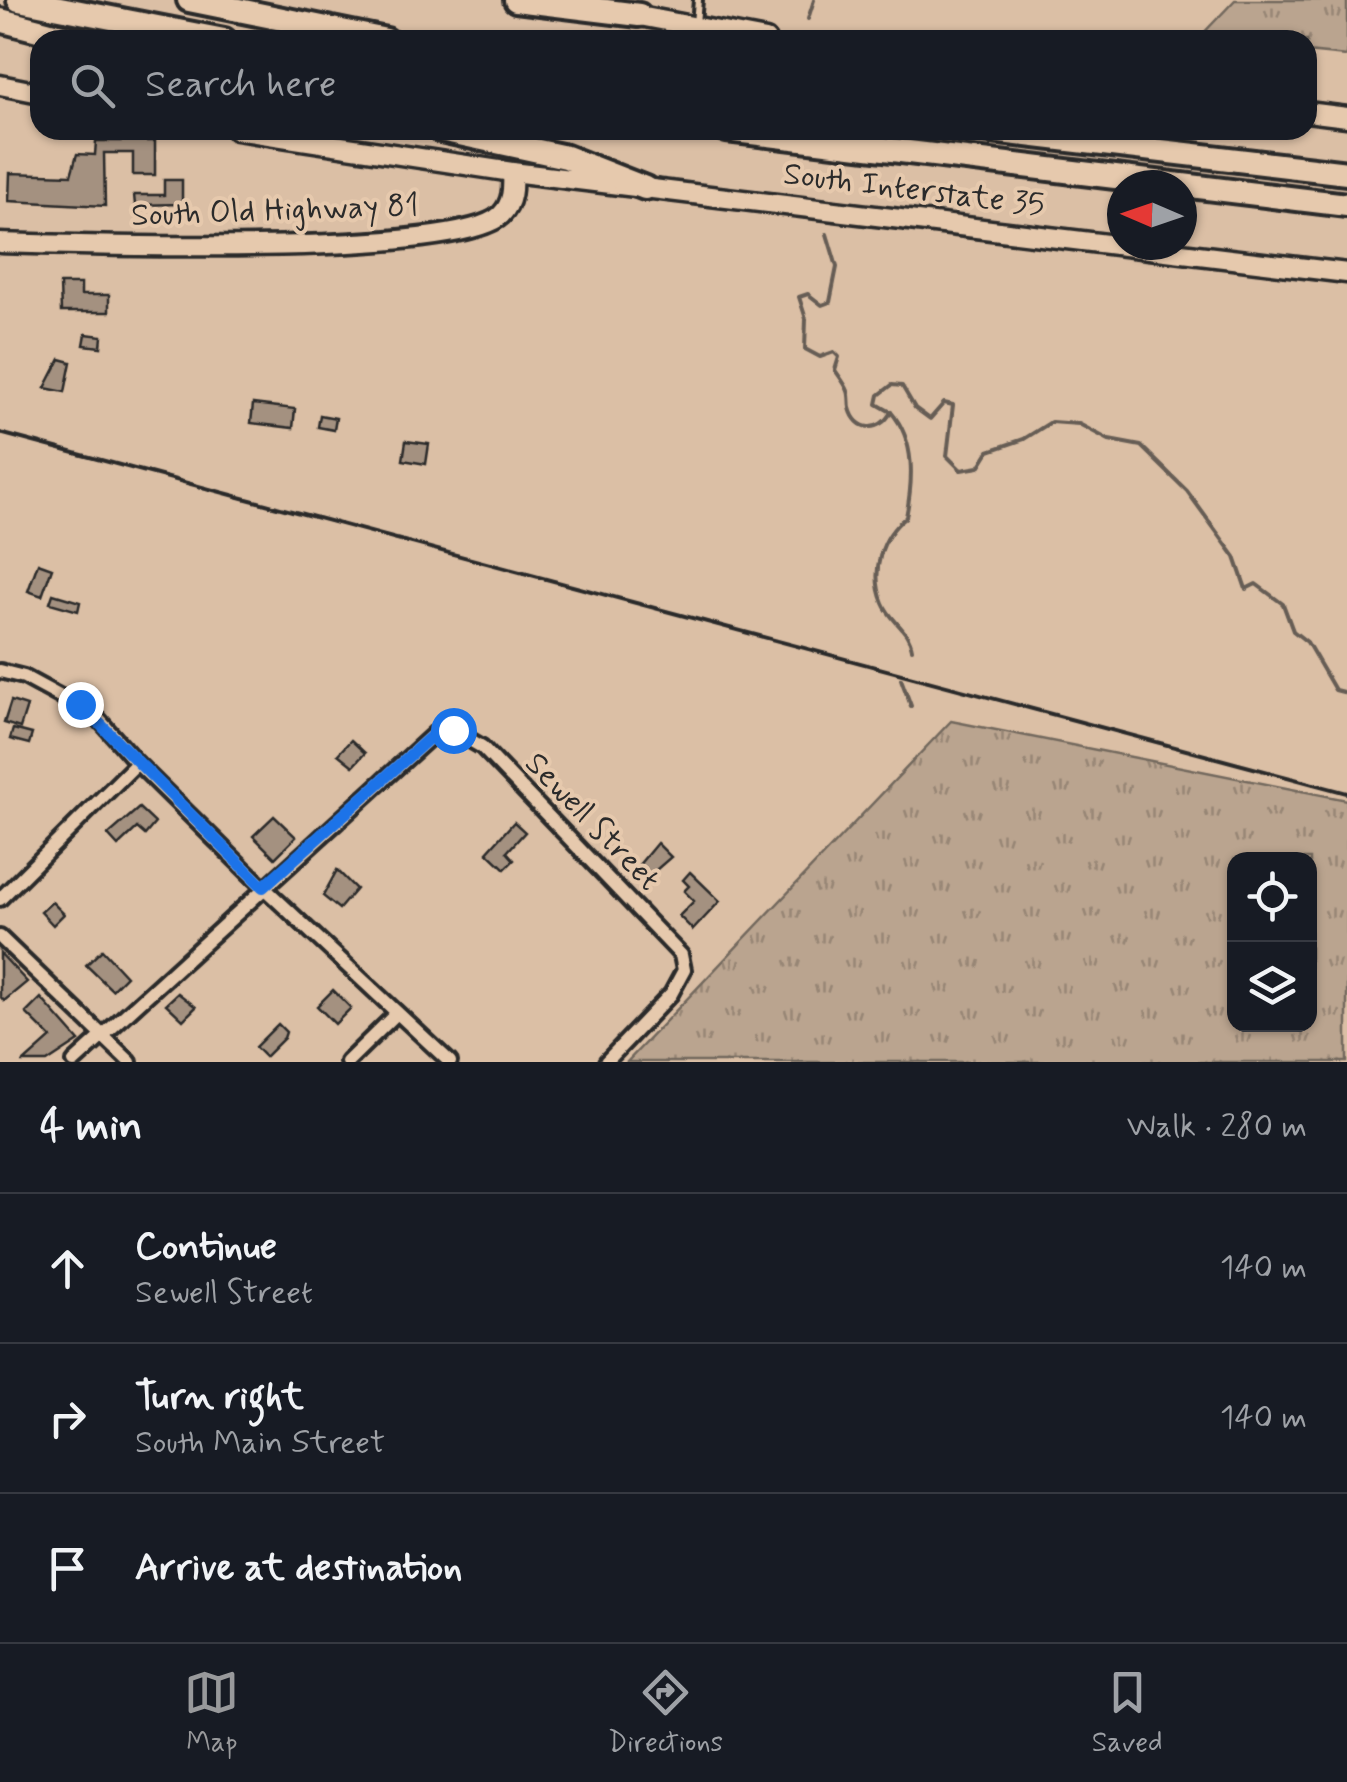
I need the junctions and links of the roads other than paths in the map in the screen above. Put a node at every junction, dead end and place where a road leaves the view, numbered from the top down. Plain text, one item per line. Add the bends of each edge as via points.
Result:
1 (19, 0) edge
2 (188, 0) edge
3 (516, 0) edge
4 (562, 0) edge
5 (698, 0) edge
6 (639, 16) junction
7 (0, 20) edge
8 (696, 24) junction
9 (38, 30) edge
10 (173, 30) edge
11 (336, 30) edge
12 (722, 30) edge
13 (0, 86) edge
14 (30, 91) edge
15 (1317, 113) edge
16 (1347, 116) edge
17 (302, 140) edge
18 (487, 140) edge
19 (809, 140) edge
20 (1068, 140) edge
21 (512, 172) junction
22 (1347, 173) edge
23 (1107, 176) edge
24 (1197, 187) edge
25 (645, 188) junction
26 (1347, 205) edge
27 (0, 242) edge
28 (1347, 274) edge
29 (0, 671) edge
30 (137, 763) junction
31 (263, 887) junction
32 (0, 899) edge
33 (0, 937) edge
34 (397, 1012) junction
35 (102, 1034) junction
36 (74, 1062) edge
37 (130, 1062) edge
38 (347, 1062) edge
39 (450, 1062) edge
40 (606, 1062) edge

1 - 10 highway
2 - 11 highway
3 - 6 highway
4 - 6 main road
5 - 8 lane
6 - 8 main road
7 - 9 highway
8 - 12 main road
13 - 14 main road
15 - 16 main road
17 - 21 main road, South Interstate 35
18 - 25 highway via 566,157
19 - 23 highway
20 - 22 highway
21 - 25 main road, South Interstate 35
21 - 27 main road, South Old Highway 81 via 513,194 501,216 454,235 242,246
24 - 26 highway
25 - 28 main road, South Interstate 35
29 - 30 street via 80,704
30 - 31 street
30 - 32 street
31 - 34 street
31 - 35 street, Sewell Street
31 - 40 street, Sewell Street via 436,732 453,730 482,747 682,955 684,970 671,994
33 - 35 street
34 - 38 street
34 - 39 street
35 - 36 street, Sewell Street
35 - 37 street

